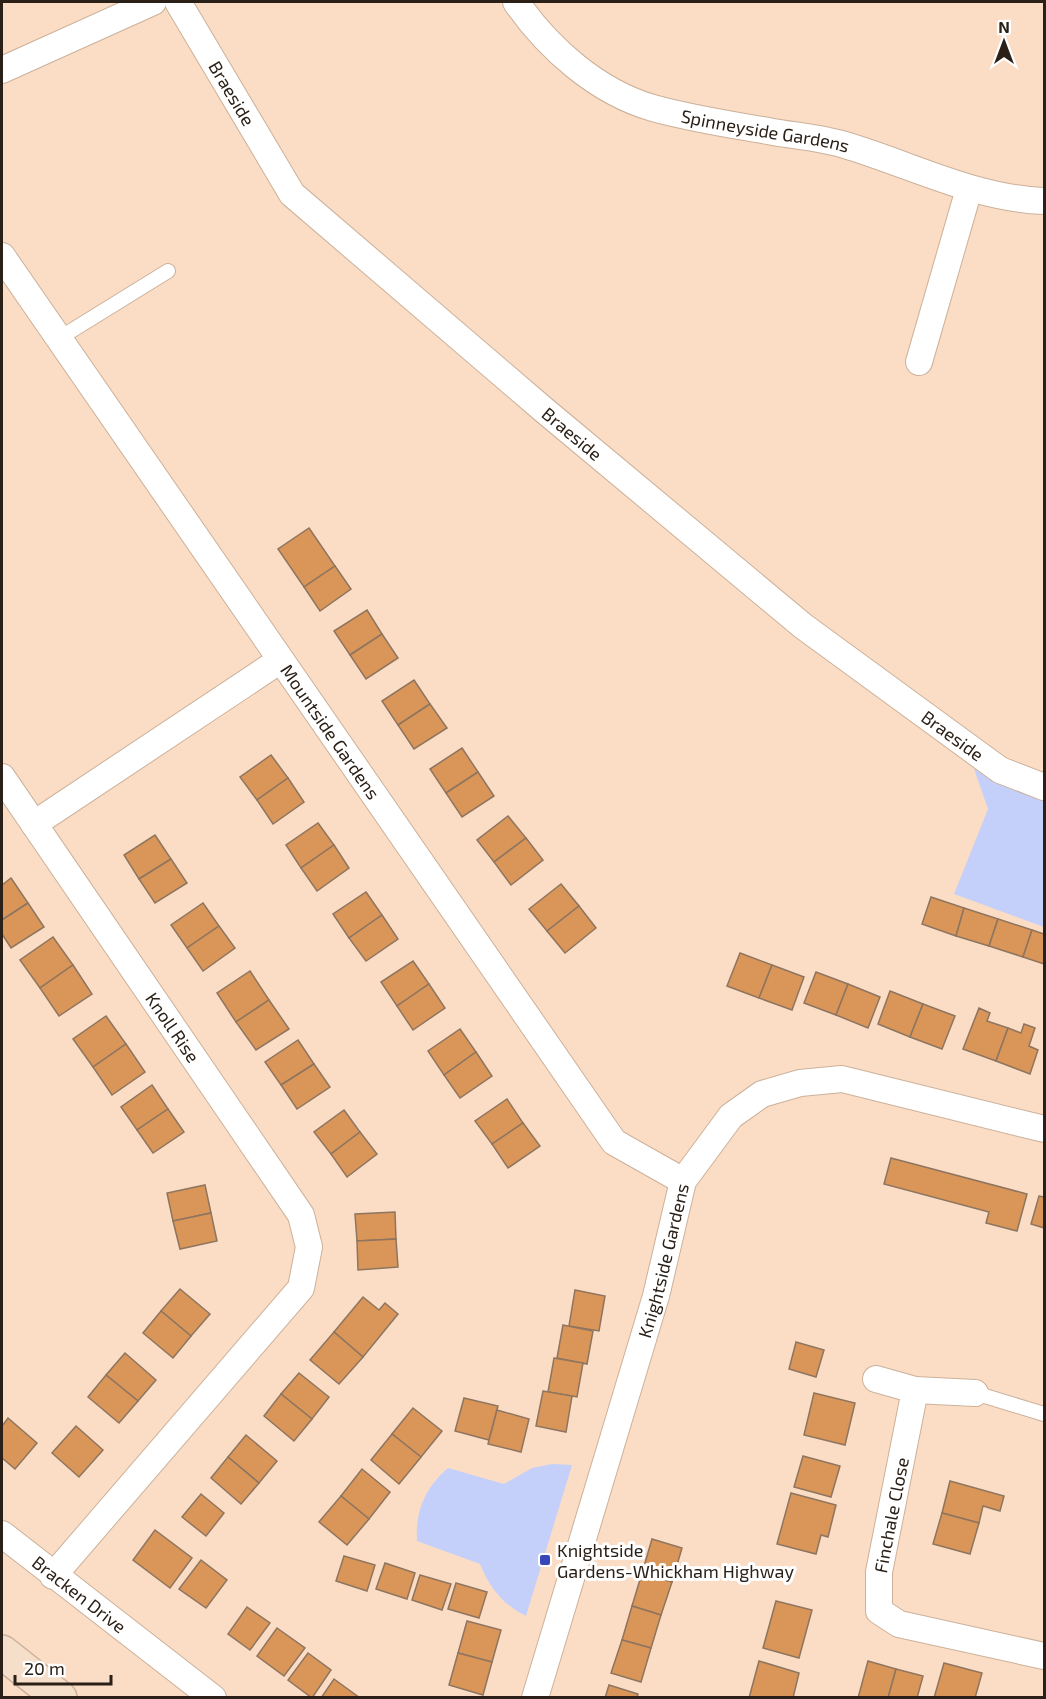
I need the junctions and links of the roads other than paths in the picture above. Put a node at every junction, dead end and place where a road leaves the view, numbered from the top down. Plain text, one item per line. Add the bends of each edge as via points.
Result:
1 (153, 2) edge
2 (178, 2) edge
3 (516, 2) edge
4 (2, 70) edge
5 (969, 189) junction
6 (1044, 201) edge
7 (2, 256) edge
8 (168, 271) dead end
9 (58, 339) junction
10 (919, 362) dead end
11 (279, 661) junction
12 (2, 777) edge
13 (1044, 787) edge
14 (34, 824) junction
15 (1044, 1129) edge
16 (683, 1181) junction
17 (876, 1379) dead end
18 (915, 1390) junction
19 (975, 1393) joint
20 (1044, 1414) edge
21 (2, 1534) edge
22 (53, 1576) junction
23 (2, 1652) edge
24 (1044, 1656) edge
25 (60, 1698) edge
26 (213, 1698) edge
27 (535, 1698) edge

1 - 4 street
2 - 13 street, Braeside via 292,194 803,626 1000,770
3 - 5 street, Spinneyside Gardens via 560,54 604,85 652,107 843,144
5 - 6 street, Spinneyside Gardens via 1010,200
5 - 10 street
7 - 9 street, Mountside Gardens
8 - 9 lane
9 - 11 street, Mountside Gardens
11 - 14 street
11 - 16 street, Mountside Gardens via 614,1142
12 - 14 street, Knoll Rise
14 - 22 street, Knoll Rise via 302,1215 309,1247 301,1288
15 - 16 street, Knightside Gardens via 843,1079 800,1083 762,1094 731,1116
16 - 27 street, Knightside Gardens via 656,1296
17 - 18 street
18 - 19 street
18 - 24 street, Finchale Close via 879,1572 879,1611 899,1624
19 - 20 lane
21 - 22 street, Bracken Drive
22 - 26 street, Bracken Drive
23 - 25 main road

